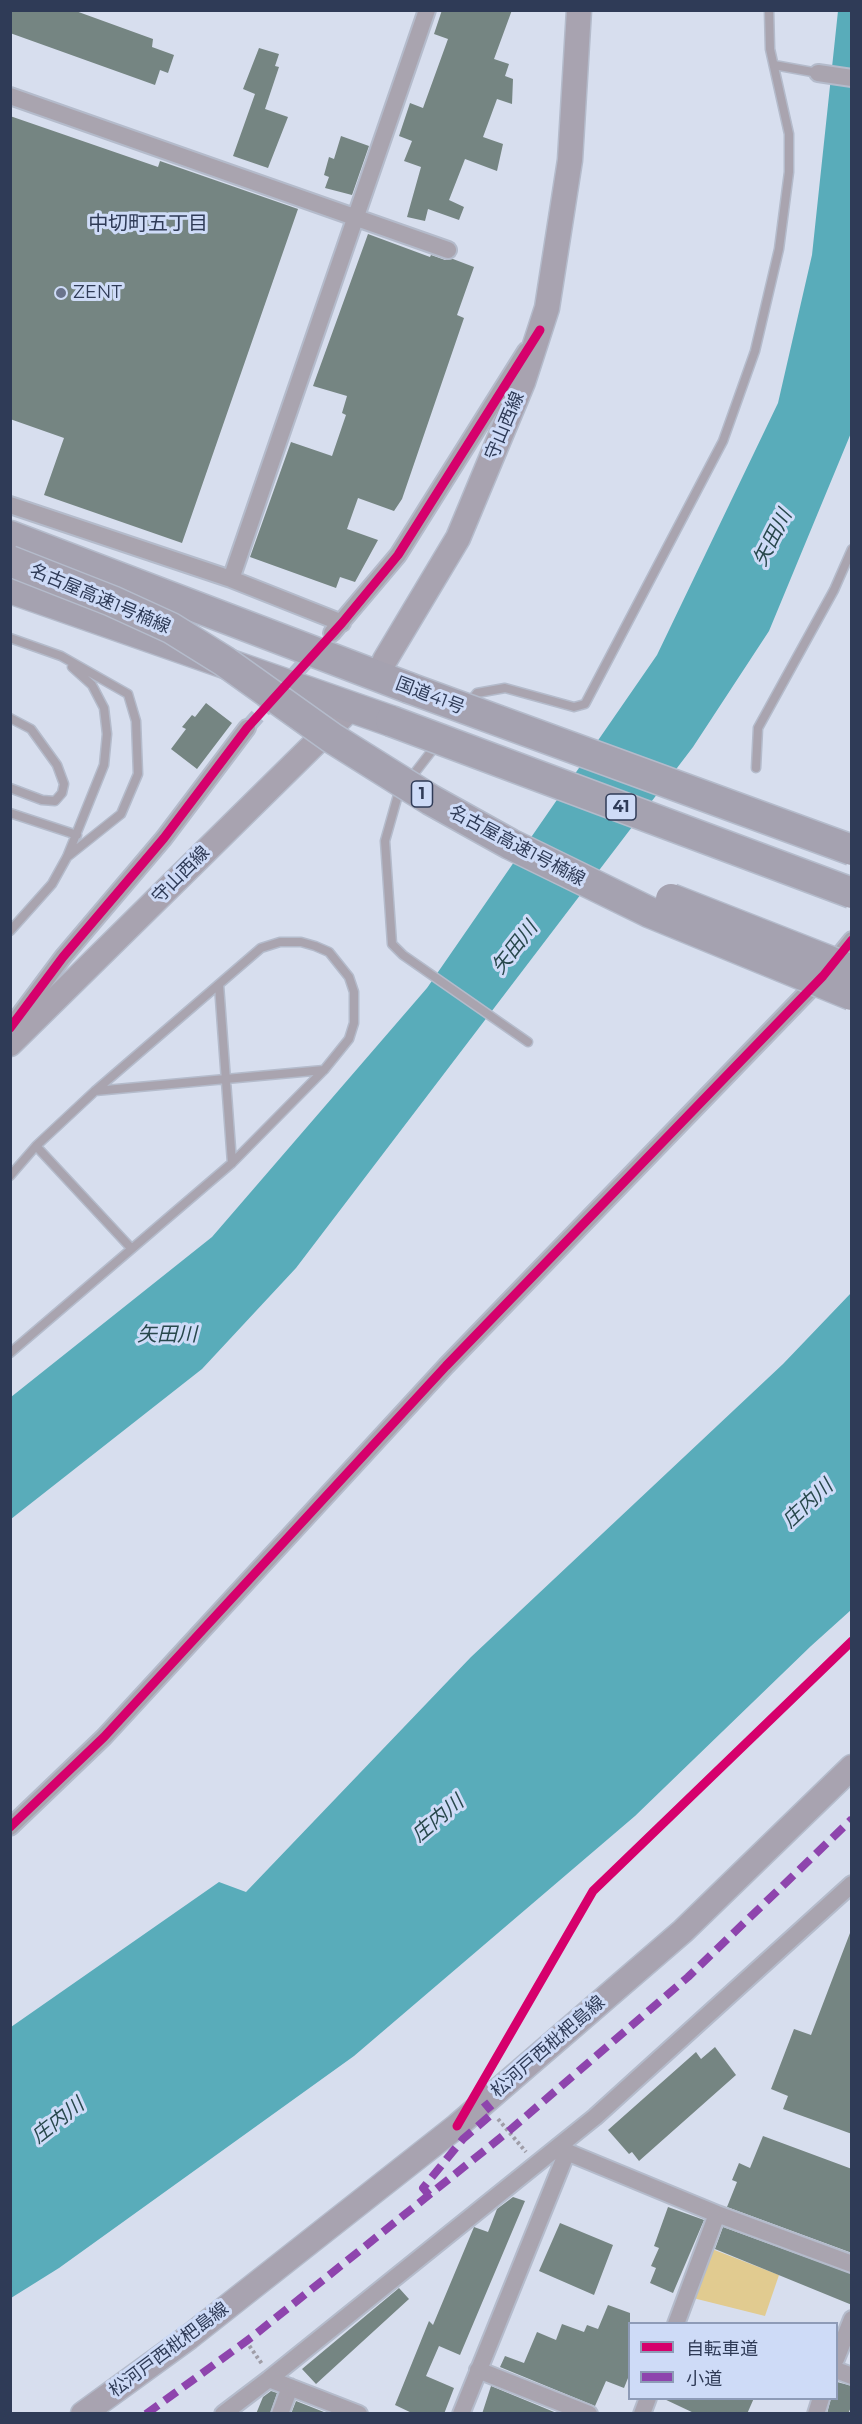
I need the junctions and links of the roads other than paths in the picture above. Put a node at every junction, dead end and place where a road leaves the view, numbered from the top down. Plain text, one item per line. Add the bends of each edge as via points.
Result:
1 (427, 10) edge
2 (579, 10) edge
3 (769, 10) edge
4 (774, 65) junction
5 (818, 74) joint
6 (852, 78) edge
7 (10, 96) edge
8 (357, 218) junction
9 (448, 250) dead end
10 (540, 330) junction
11 (10, 505) edge
12 (10, 536) edge
13 (852, 549) edge
14 (10, 550) edge
15 (10, 561) edge
16 (231, 579) junction
17 (10, 588) edge
18 (10, 638) edge
19 (61, 656) junction
20 (378, 676) junction
21 (352, 707) junction
22 (10, 718) edge
23 (455, 721) dead end
24 (247, 728) tunnel mouth
25 (448, 730) dead end
26 (756, 768) dead end
27 (10, 788) edge
28 (10, 813) edge
29 (77, 835) junction
30 (852, 850) edge
31 (67, 857) junction
32 (852, 893) edge
33 (10, 931) edge
34 (852, 940) edge
35 (852, 970) edge
36 (219, 985) junction
37 (852, 995) edge
38 (10, 1028) edge
39 (528, 1042) dead end
40 (10, 1044) edge
41 (324, 1070) junction
42 (227, 1078) junction
43 (95, 1091) junction
44 (36, 1146) junction
45 (232, 1163) junction
46 (10, 1176) edge
47 (130, 1248) junction
48 (12, 1351) edge
49 (852, 1767) edge
50 (10, 1827) edge
51 (852, 1884) edge
52 (561, 2150) junction
53 (717, 2214) junction
54 (852, 2264) edge
55 (852, 2319) edge
56 (677, 2322) edge
57 (838, 2356) edge
58 (477, 2370) junction
59 (838, 2370) edge
60 (852, 2376) edge
61 (270, 2378) junction
62 (290, 2387) junction
63 (83, 2414) edge
64 (223, 2414) edge
65 (280, 2414) edge
66 (359, 2414) edge
67 (461, 2414) edge
68 (589, 2414) edge

1 - 8 street
2 - 10 main road, 守山西線 via 570,160 547,308
3 - 4 lane
4 - 5 lane
4 - 23 lane via 789,134 789,172 779,249 755,351 723,441 585,704 574,707 505,688 477,693
5 - 6 street
7 - 8 street
8 - 9 street
8 - 16 street
10 - 16 street via 398,555 337,628
10 - 20 main road, 守山西線 via 523,382 458,538
11 - 16 street
12 - 20 highway, 国道41号 / 41
13 - 26 lane via 834,590 758,728
14 - 35 highway, 名古屋高速1号楠線 / 1, bridge via 117,590 177,620 340,730 439,789 517,829 657,894
15 - 37 highway, 名古屋高速1号楠線 / 1, bridge via 171,628 332,738 431,800 541,860 649,912
17 - 21 highway, 国道41号 / 41
18 - 19 lane
19 - 29 lane via 92,685 104,708 107,734 104,765
19 - 31 lane via 128,694 135,721 138,774 121,814
20 - 30 highway, 国道41号 / 41, bridge
21 - 32 highway, 国道41号 / 41, bridge
21 - 40 main road, 守山西線
22 - 27 lane via 31,729 57,765 64,784 55,801
24 - 38 street via 164,838 63,957
25 - 39 lane via 398,795 385,841 392,944
28 - 29 lane
29 - 31 lane
31 - 33 lane via 52,884
34 - 50 street via 823,976 446,1366 104,1737
36 - 41 lane via 261,948 280,942 301,942 329,952 349,977 356,1009 349,1039
36 - 42 lane
36 - 43 lane
41 - 42 lane
41 - 45 lane
42 - 43 lane
42 - 45 lane
43 - 44 lane
44 - 46 lane
44 - 47 lane
45 - 47 lane
47 - 48 lane
49 - 63 main road, 松河戸西枇杷島線 via 682,1931 457,2126 189,2337
51 - 52 street
52 - 53 street
52 - 58 street
52 - 61 street via 536,2164
53 - 54 street
53 - 56 street
55 - 57 street
58 - 67 street
58 - 68 street
59 - 60 street
61 - 62 street
61 - 64 street
62 - 65 street
62 - 66 street

